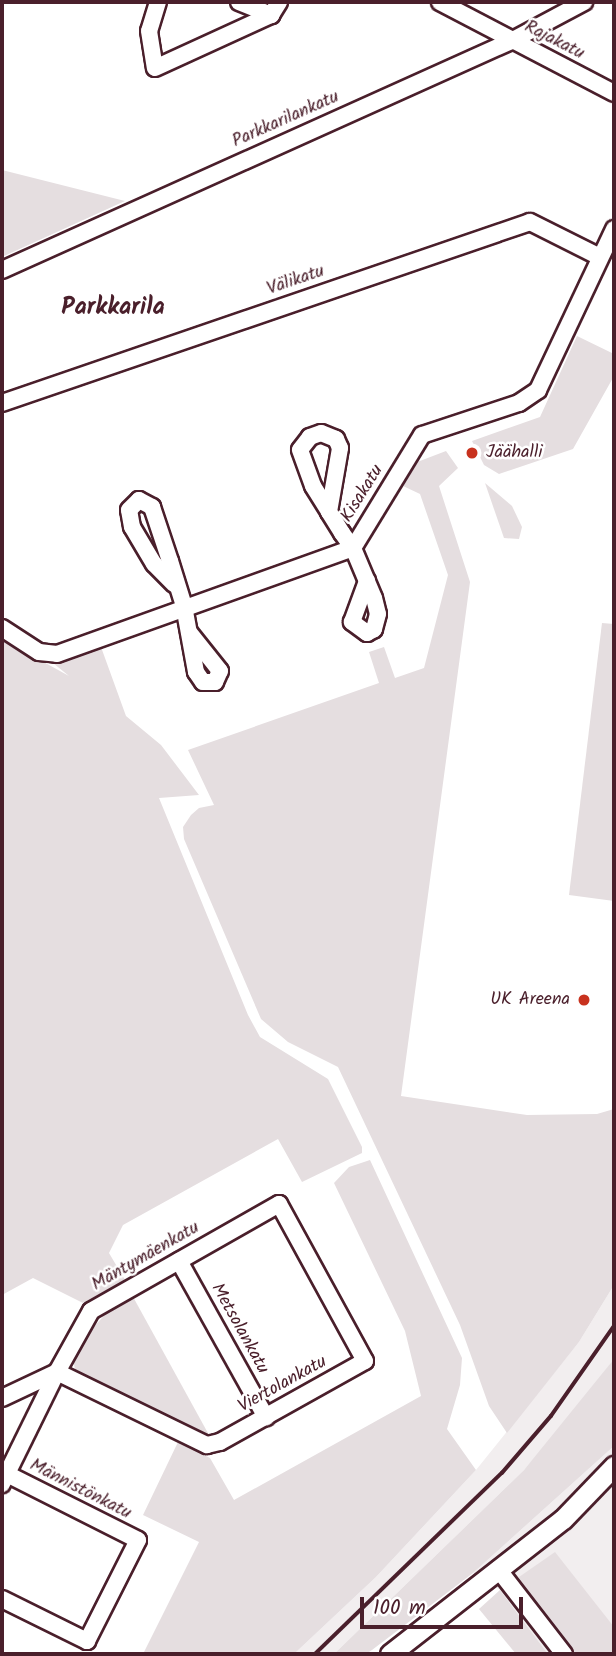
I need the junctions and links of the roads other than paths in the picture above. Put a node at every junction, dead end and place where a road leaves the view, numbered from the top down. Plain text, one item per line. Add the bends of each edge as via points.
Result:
1 (158, 2) edge
2 (239, 2) edge
3 (440, 2) edge
4 (584, 2) edge
5 (275, 8) edge
6 (511, 41) junction
7 (614, 93) edge
8 (614, 229) edge
9 (600, 257) junction
10 (2, 270) edge
11 (2, 403) edge
12 (329, 512) dead end
13 (353, 548) junction
14 (367, 581) dead end
15 (174, 584) junction
16 (184, 606) junction
17 (2, 628) edge
18 (189, 632) dead end
19 (279, 1204) joint
20 (179, 1261) junction
21 (57, 1372) junction
22 (2, 1398) edge
23 (266, 1417) junction
24 (614, 1466) edge
25 (4, 1479) edge
26 (498, 1569) junction
27 (2, 1599) edge
28 (390, 1654) edge
29 (564, 1654) edge

1 - 5 street via 149,31 155,68
2 - 5 street
3 - 6 street, Rajakatu
4 - 6 street, Parkkarilankatu
6 - 7 street, Rajakatu
6 - 10 street, Parkkarilankatu
8 - 9 street, Kisakatu
9 - 11 street, Välikatu via 530,222
9 - 13 street, Kisakatu via 538,390 519,403 422,435
12 - 13 street
13 - 14 street
13 - 16 street, Kisakatu
15 - 15 street via 152,507 139,500 130,510 132,527 154,564
15 - 16 street
16 - 17 street, Kisakatu via 57,654 38,652
16 - 18 street
19 - 20 street, Mäntymäenkatu
19 - 23 street, Viertolankatu via 365,1361
20 - 21 street, Mäntymäenkatu via 91,1311
20 - 23 street, Metsolankatu
21 - 22 street
21 - 23 street, Viertolankatu via 207,1445 220,1443
21 - 25 street, Mäntymäenkatu
24 - 26 main road via 563,1519
25 - 27 street, Männistönkatu via 138,1540 86,1642
26 - 28 main road
26 - 29 street

